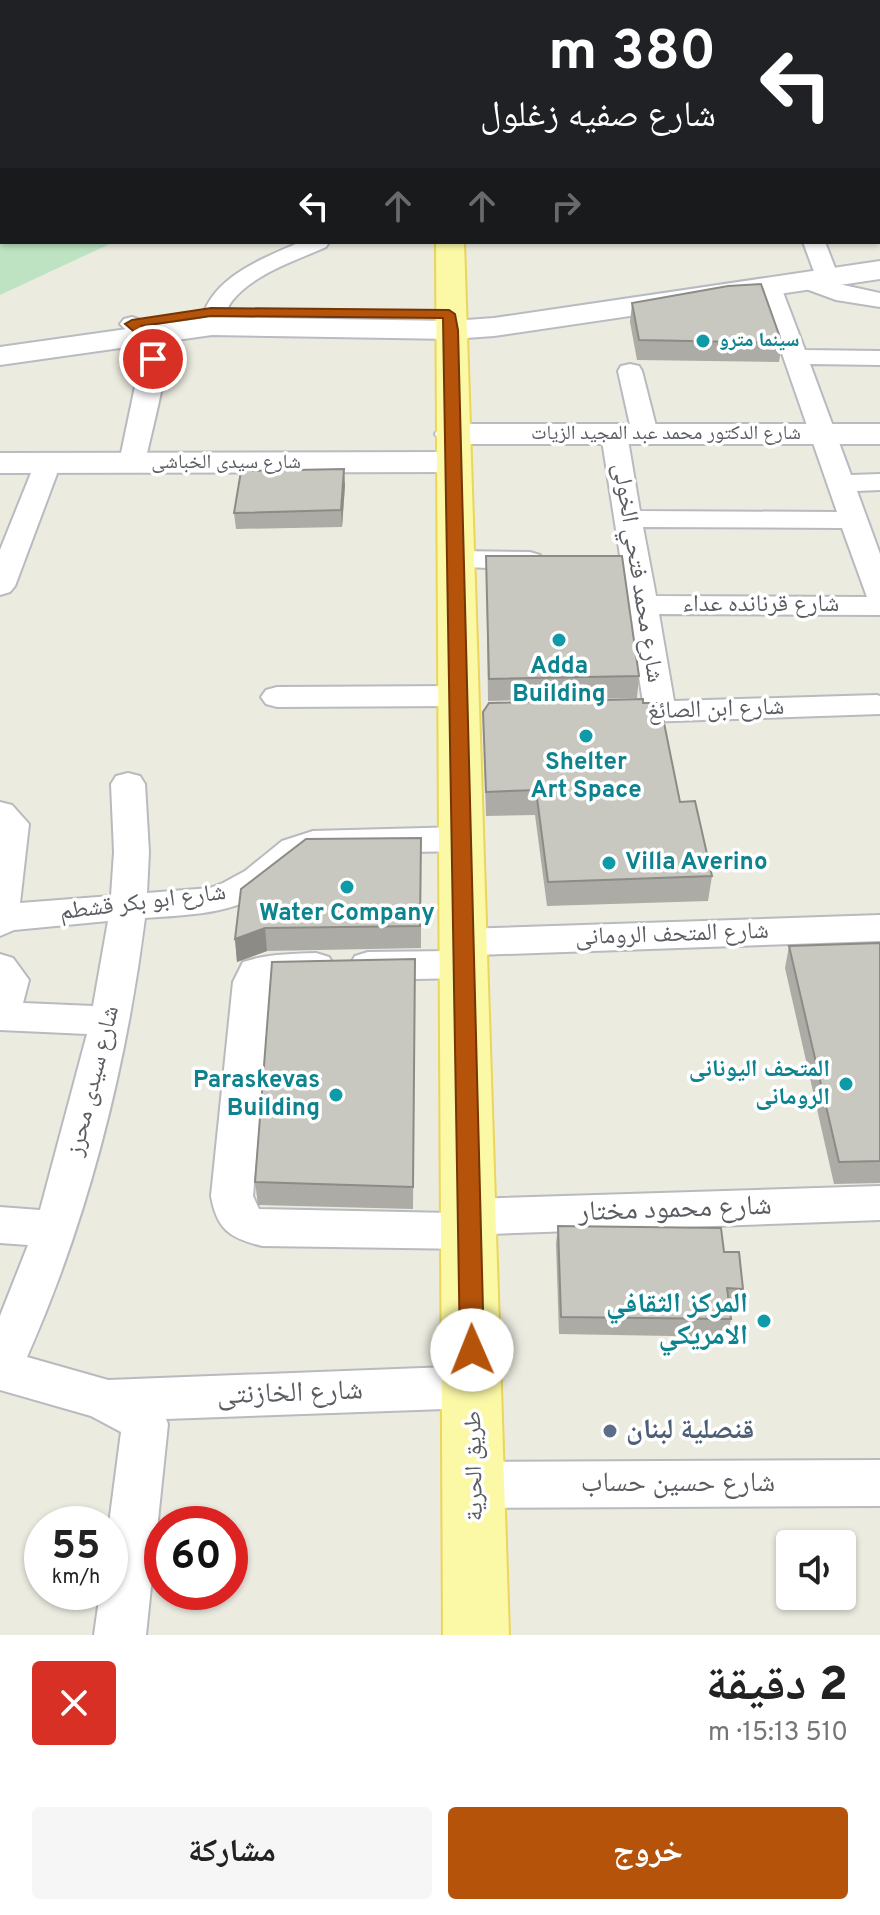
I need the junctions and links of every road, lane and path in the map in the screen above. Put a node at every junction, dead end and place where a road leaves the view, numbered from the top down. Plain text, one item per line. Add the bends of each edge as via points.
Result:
1 (314, 244) edge
2 (450, 244) edge
3 (814, 244) edge
4 (880, 270) edge
5 (817, 280) junction
6 (770, 287) junction
7 (880, 300) edge
8 (211, 319) junction
9 (450, 322) junction
10 (139, 329) junction
11 (0, 347) edge
12 (0, 356) edge
13 (794, 357) junction
14 (880, 358) edge
15 (630, 371) dead end
16 (630, 434) junction
17 (823, 434) junction
18 (880, 434) edge
19 (452, 448) junction
20 (0, 463) edge
21 (48, 463) junction
22 (132, 463) junction
23 (880, 482) edge
24 (840, 483) junction
25 (628, 519) junction
26 (853, 520) junction
27 (873, 552) edge
28 (455, 560) junction
29 (559, 561) edge
30 (604, 561) edge
31 (634, 561) junction
32 (3, 573) edge
33 (879, 592) edge
34 (643, 605) junction
35 (277, 697) dead end
36 (879, 698) edge
37 (469, 708) junction
38 (660, 712) junction
39 (582, 713) edge
40 (128, 784) dead end
41 (0, 813) edge
42 (461, 839) junction
43 (127, 908) junction
44 (0, 920) edge
45 (880, 928) edge
46 (464, 953) junction
47 (0, 968) edge
48 (0, 1016) edge
49 (109, 1021) junction
50 (880, 1203) edge
51 (470, 1224) junction
52 (0, 1225) edge
53 (54, 1229) junction
54 (11, 1320) edge
55 (0, 1368) edge
56 (474, 1387) junction
57 (106, 1400) junction
58 (880, 1483) edge
59 (475, 1485) junction
60 (120, 1635) edge
61 (476, 1635) edge

1 - 8 street via 239,282 219,298
2 - 9 main road, طريق الحرية
3 - 5 street
4 - 5 main road
5 - 6 main road
5 - 7 street via 844,295
6 - 9 main road via 513,324
6 - 13 street
8 - 9 main road
8 - 10 main road
9 - 19 main road, طريق الحرية
10 - 11 main road
10 - 12 main road
10 - 22 street via 151,340 154,353
13 - 14 street
13 - 17 street
15 - 16 street, شارع محمد فتحي الخولى
16 - 17 main road, شارع الدكتور محمد عبد المجيد الزيات
16 - 19 main road, شارع الدكتور محمد عبد المجيد الزيات
16 - 25 street, شارع محمد فتحي الخولى
17 - 18 main road, شارع الدكتور محمد عبد المجيد الزيات
17 - 24 street
19 - 22 main road, شارع سيدى الخباشى
19 - 28 main road, طريق الحرية
20 - 21 main road, شارع سيدى الخباشى
21 - 22 main road, شارع سيدى الخباشى
21 - 32 street
23 - 24 street
24 - 26 street
25 - 26 street
25 - 31 street, شارع محمد فتحي الخولى
26 - 27 street
27 - 33 street
28 - 29 street
28 - 37 main road, طريق الحرية
30 - 31 street
31 - 34 street, شارع محمد فتحي الخولى
33 - 34 street, شارع قرنانده عداء
34 - 38 street, شارع محمد فتحي الخولى
35 - 37 street
36 - 38 street, شارع ابن الصائغ
37 - 42 main road, طريق الحرية
38 - 39 street, شارع ابن الصائغ
40 - 43 street, شارع سيدى محرز via 133,837
41 - 44 street via 12,824
42 - 43 street, شارع ابو بكر قشطم via 305,844 285,853 236,892 211,900
42 - 46 main road, طريق الحرية
43 - 44 street, شارع ابو بكر قشطم
43 - 49 street, شارع سيدى محرز
45 - 46 street, شارع المتحف الرومانى
46 - 51 main road, طريق الحرية
46 - 51 street, شارع المتحف الرومانى via 256,972 232,1196 242,1224 262,1228
47 - 48 street via 10,980
48 - 49 street
49 - 53 street, شارع سيدى محرز
50 - 51 street, شارع محمود مختار
51 - 56 main road, طريق الحرية
52 - 53 street
53 - 54 street, شارع سيدى محرز
54 - 55 street, شارع سيدى محرز
55 - 57 street
56 - 57 street, شارع الخازنتى
56 - 59 main road, طريق الحرية
57 - 60 street via 145,1424
58 - 59 street, شارع حسين حساب
59 - 61 main road, طريق الحرية

